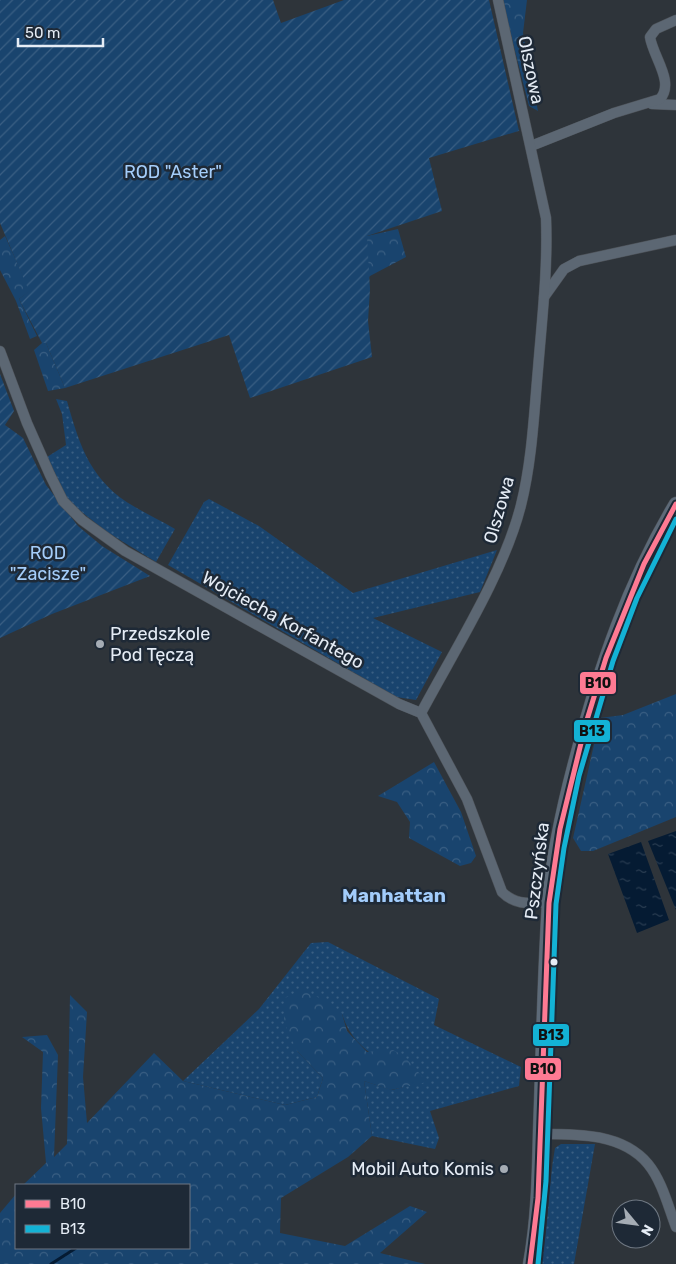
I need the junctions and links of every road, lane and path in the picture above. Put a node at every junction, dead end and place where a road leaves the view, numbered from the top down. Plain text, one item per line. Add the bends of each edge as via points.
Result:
1 (498, 0) edge
2 (676, 20) edge
3 (648, 104) junction
4 (676, 104) edge
5 (531, 146) junction
6 (676, 240) edge
7 (544, 297) junction
8 (0, 351) edge
9 (676, 504) edge
10 (421, 713) junction
11 (549, 902) junction
12 (540, 1134) junction
13 (676, 1227) edge
14 (530, 1264) edge

1 - 5 street, Olszowa
2 - 3 street via 656,29 650,37 667,89 660,99
3 - 4 street
3 - 5 street via 614,113
5 - 7 street, Olszowa via 546,218
6 - 7 street via 579,261 564,269
7 - 10 street, Olszowa via 532,440 521,505 483,598
8 - 10 street, Wojciecha Korfantego via 50,475 63,501 82,520 125,550 399,704
9 - 11 main road, Pszczyńska via 636,579 599,677 567,793
10 - 11 street via 468,799 502,892 522,904
11 - 12 main road, Pszczyńska
12 - 13 street via 611,1139 627,1146 652,1170
12 - 14 main road, Pszczyńska

